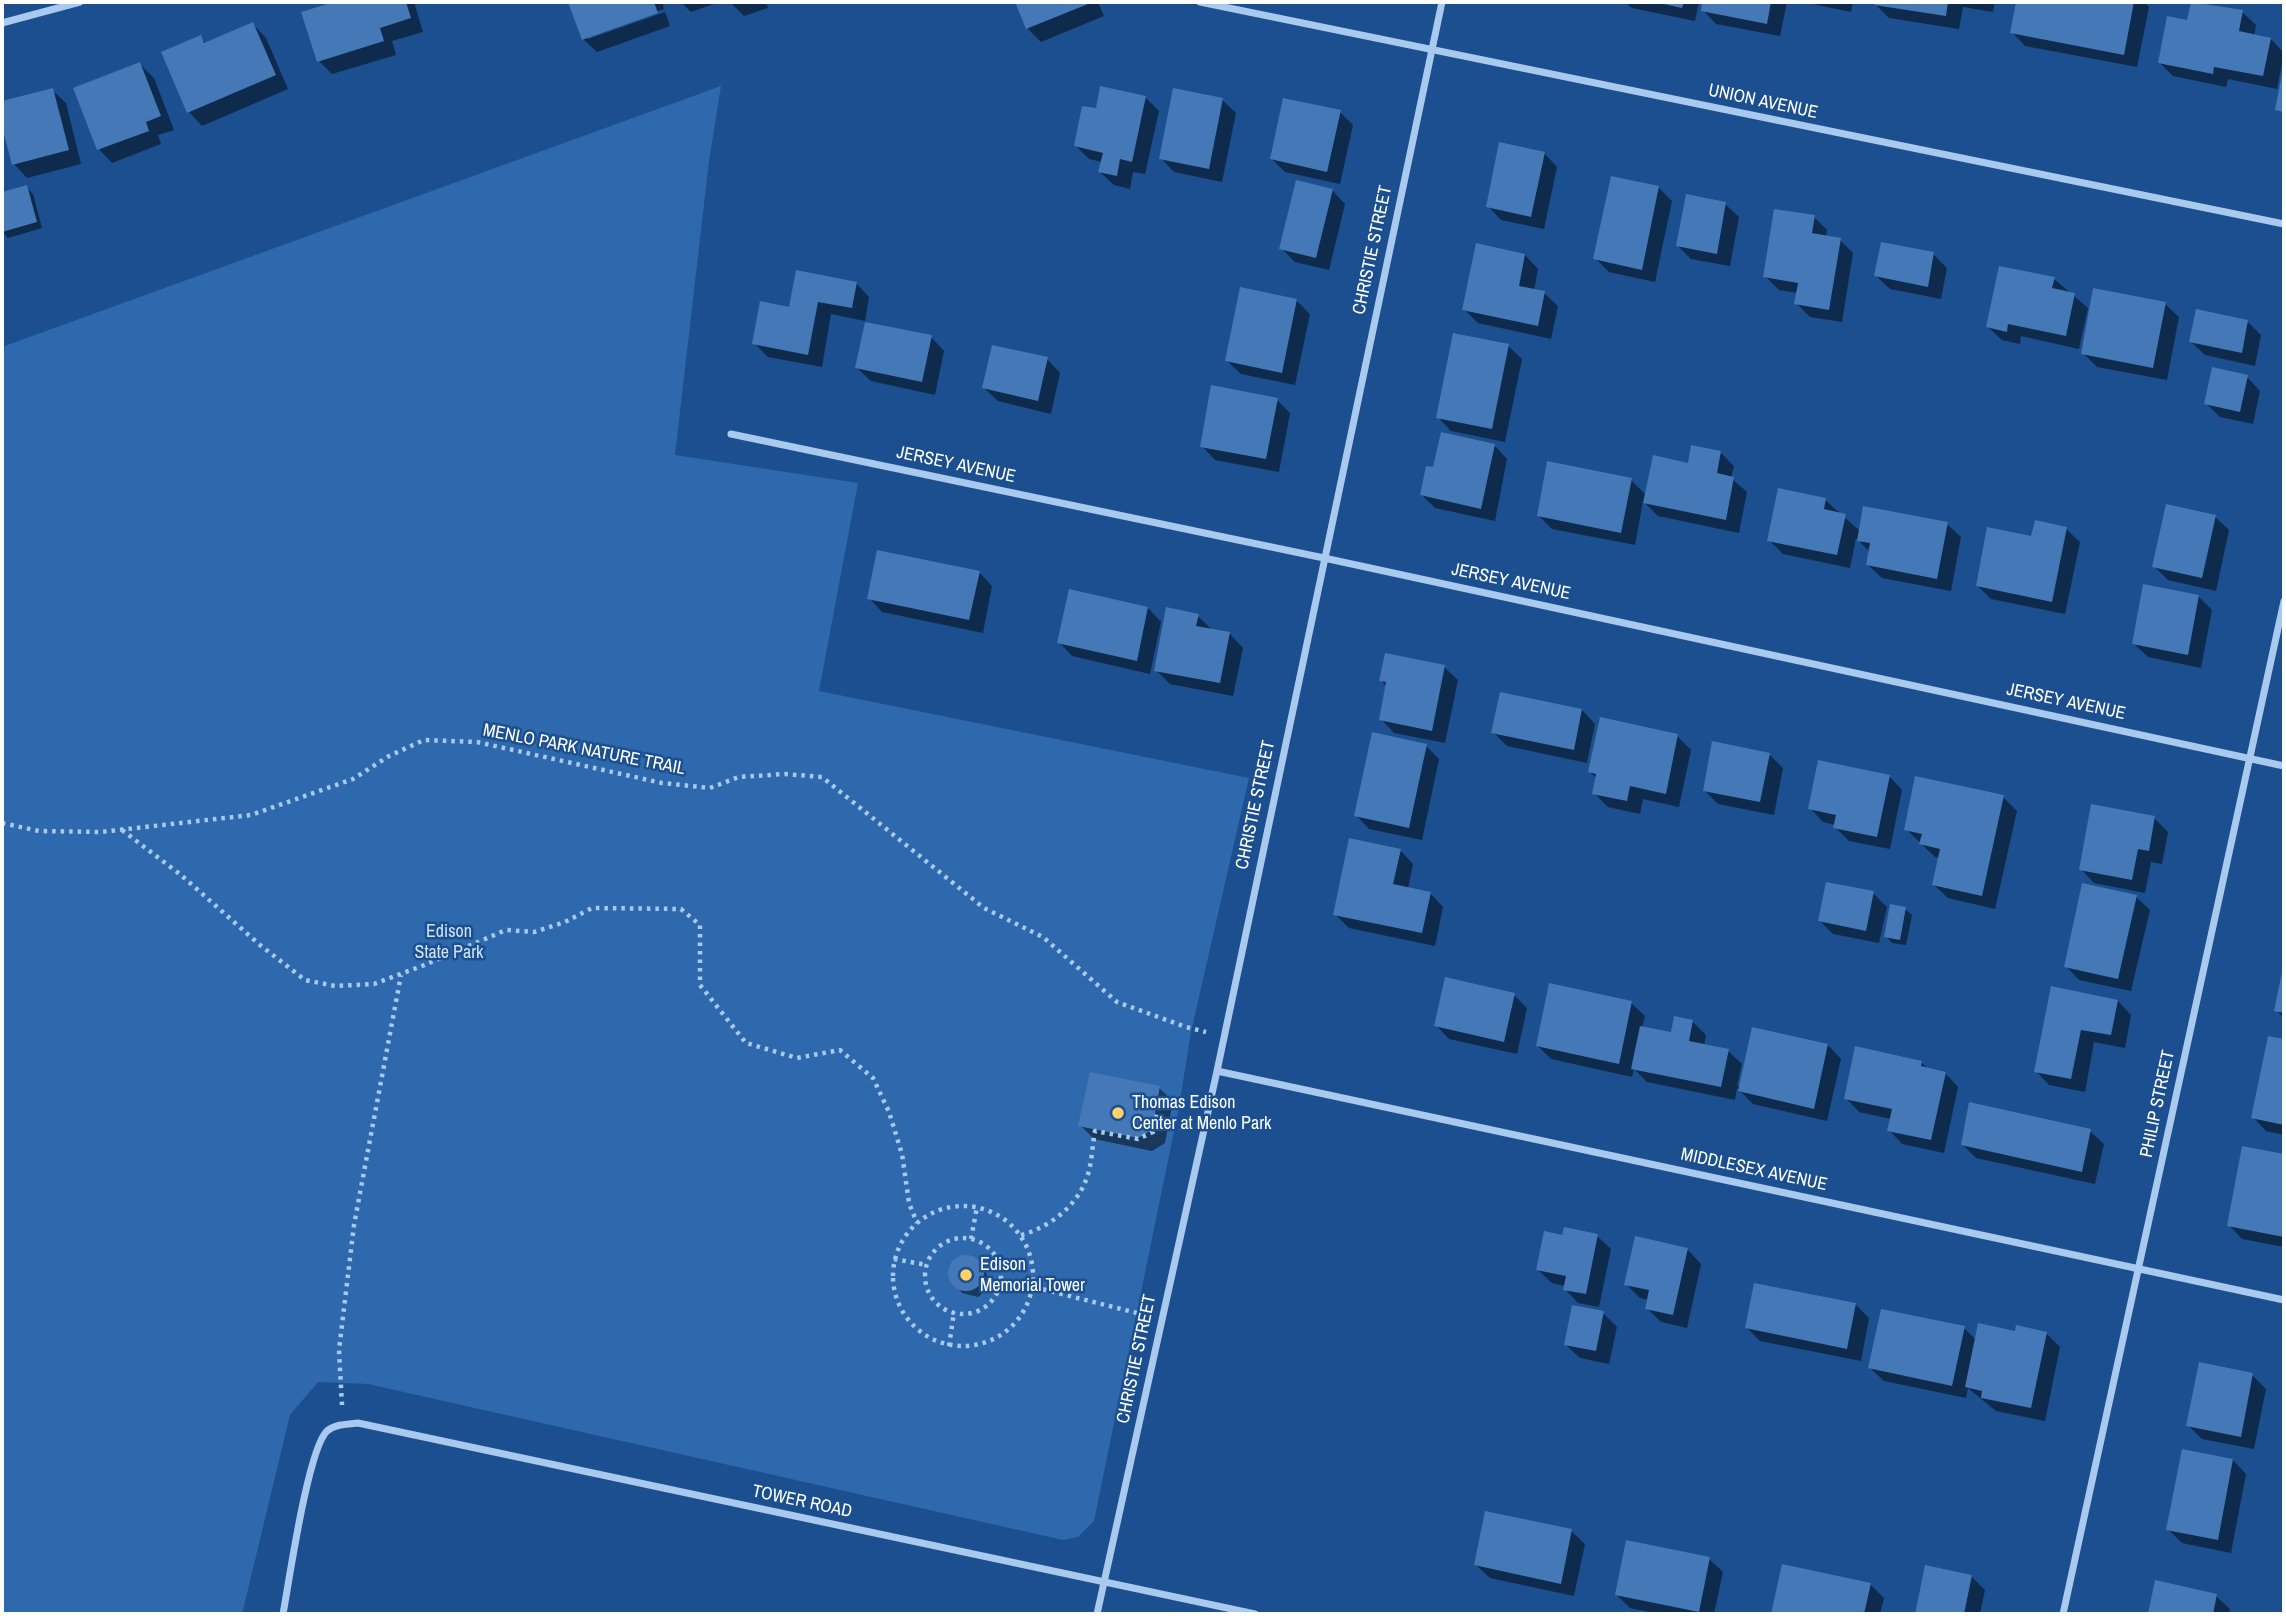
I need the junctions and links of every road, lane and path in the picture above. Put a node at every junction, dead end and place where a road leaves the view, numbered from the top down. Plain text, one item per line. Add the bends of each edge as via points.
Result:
1 (80, 2) edge
2 (1200, 2) edge
3 (1441, 2) edge
4 (2, 23) edge
5 (1432, 50) junction
6 (2284, 224) edge
7 (731, 434) dead end
8 (1324, 558) junction
9 (2284, 601) edge
10 (2251, 759) junction
11 (2284, 766) edge
12 (2, 823) edge
13 (121, 829) junction
14 (401, 974) junction
15 (1224, 1035) junction
16 (1217, 1071) junction
17 (1159, 1106) dead end
18 (1155, 1122) junction
19 (1203, 1133) junction
20 (977, 1207) junction
21 (917, 1223) junction
22 (1021, 1235) junction
23 (971, 1239) junction
24 (894, 1259) junction
25 (927, 1265) junction
26 (2138, 1269) junction
27 (1001, 1283) junction
28 (1034, 1287) junction
29 (2284, 1300) edge
30 (954, 1312) junction
31 (1137, 1313) dead end
32 (949, 1346) junction
33 (342, 1424) junction
34 (1104, 1583) junction
35 (283, 1614) edge
36 (1097, 1614) edge
37 (1255, 1614) edge
38 (2063, 1614) edge

1 - 4 street
2 - 5 street, UNION AVENUE
3 - 5 street, CHRISTIE STREET
5 - 6 street, UNION AVENUE
5 - 8 street, CHRISTIE STREET
7 - 8 street, JERSEY AVENUE
8 - 10 street, JERSEY AVENUE
8 - 15 street, CHRISTIE STREET
9 - 10 street, PHILIP STREET
10 - 11 street, JERSEY AVENUE
10 - 26 street, PHILIP STREET
12 - 13 path, MENLO PARK NATURE TRAIL via 38,831
13 - 14 path via 305,980 335,986 374,984
13 - 15 path, MENLO PARK NATURE TRAIL via 251,815 353,779 424,740 477,743 698,787 750,776 822,776 984,908 1043,937 1117,1002 1186,1027
14 - 21 path via 506,930 534,932 593,908 681,909 700,925 700,985 746,1043 797,1058 840,1050 873,1078 902,1154 909,1203
14 - 33 path via 354,1225 339,1350
15 - 16 street, CHRISTIE STREET
16 - 19 street, CHRISTIE STREET
16 - 26 street, MIDDLESEX AVENUE
17 - 18 path
18 - 19 path
18 - 22 path via 1153,1132 1138,1139 1095,1131 1087,1179 1079,1194 1038,1231
19 - 34 street, CHRISTIE STREET
20 - 21 path via 935,1211
20 - 22 path via 994,1212
20 - 23 path
21 - 24 path
22 - 28 path via 1032,1260
23 - 25 path via 949,1241
23 - 27 path via 991,1250 998,1260
24 - 25 path
24 - 32 path via 898,1304 910,1323 928,1338
25 - 30 path via 928,1289 934,1300
26 - 29 street, MIDDLESEX AVENUE
26 - 38 street, PHILIP STREET
27 - 28 path
27 - 30 path via 996,1295 978,1311
28 - 31 path
28 - 32 path via 1013,1328 994,1341 972,1347
30 - 32 path
33 - 34 street, TOWER ROAD via 358,1423
33 - 35 street via 324,1437 309,1476
34 - 36 street, CHRISTIE STREET
34 - 37 street, TOWER ROAD

